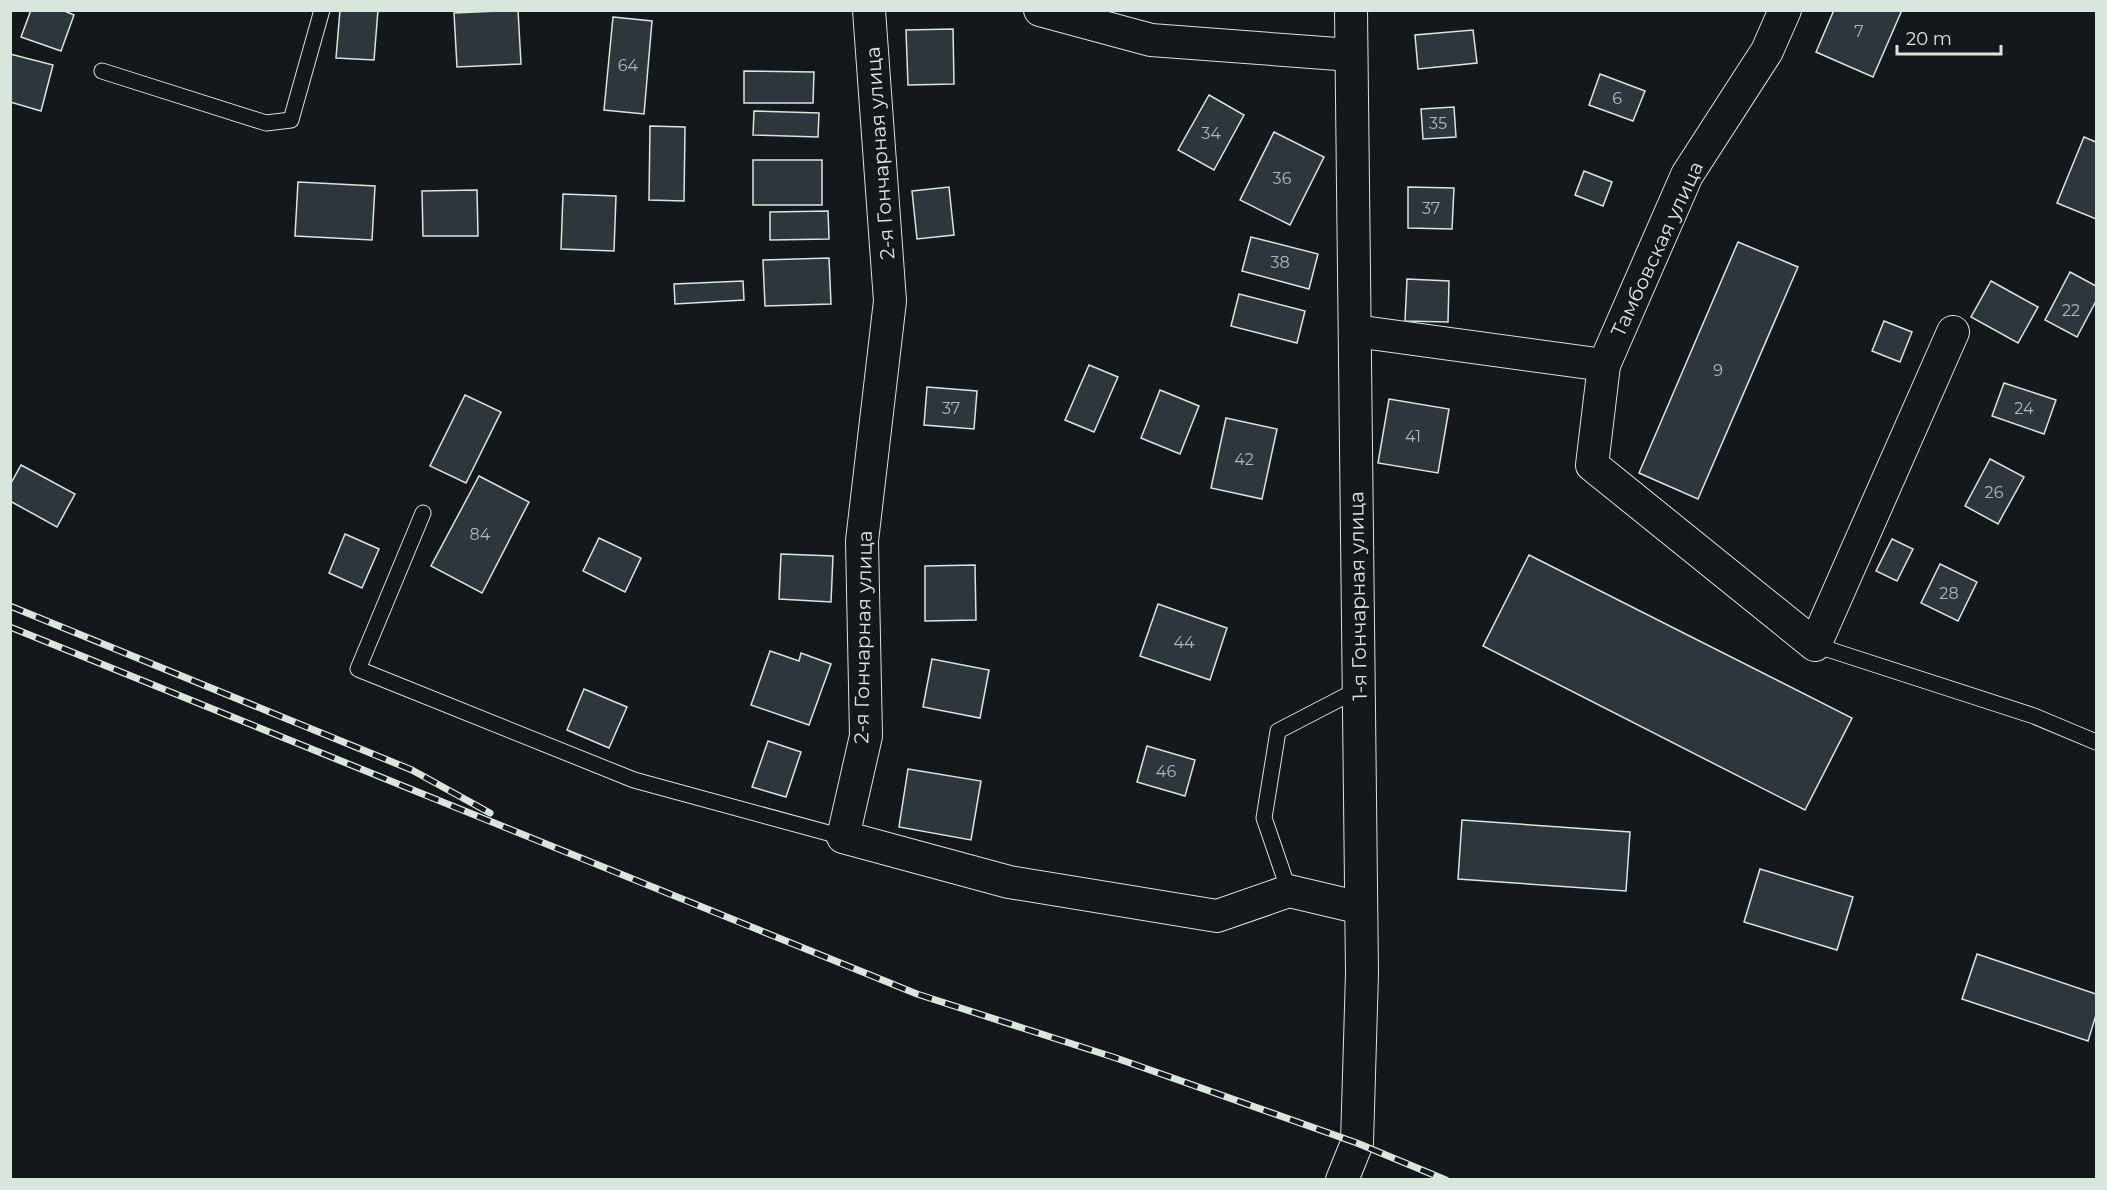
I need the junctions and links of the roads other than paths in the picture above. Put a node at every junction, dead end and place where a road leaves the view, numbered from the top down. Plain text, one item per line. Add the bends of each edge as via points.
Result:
1 (322, 10) edge
2 (869, 10) edge
3 (1040, 10) edge
4 (1351, 10) edge
5 (1785, 10) edge
6 (1351, 55) junction
7 (102, 71) dead end
8 (1355, 330) junction
9 (1953, 332) dead end
10 (1604, 364) junction
11 (423, 513) dead end
12 (1815, 645) junction
13 (1359, 689) junction
14 (2097, 742) edge
15 (843, 837) junction
16 (1289, 891) junction
17 (1362, 908) junction
18 (1342, 1179) edge

1 - 7 lane via 291,120 266,123
2 - 15 street, 2-я Гончарная улица via 890,301 862,541 866,736
3 - 6 street via 1151,40
4 - 6 street, 1-я Гончарная улица
5 - 10 street, Тамбовская улица via 1767,51 1687,175
6 - 8 street, 1-я Гончарная улица
8 - 10 street
8 - 13 street, 1-я Гончарная улица
9 - 12 street
10 - 12 street, Тамбовская улица via 1592,465
11 - 15 lane via 358,669 634,780
12 - 14 lane via 2034,716
13 - 16 lane via 1278,731 1264,818
13 - 17 street, 1-я Гончарная улица
15 - 16 street via 1009,882 1217,916
16 - 17 street
17 - 18 street, 1-я Гончарная улица via 1357,1143

